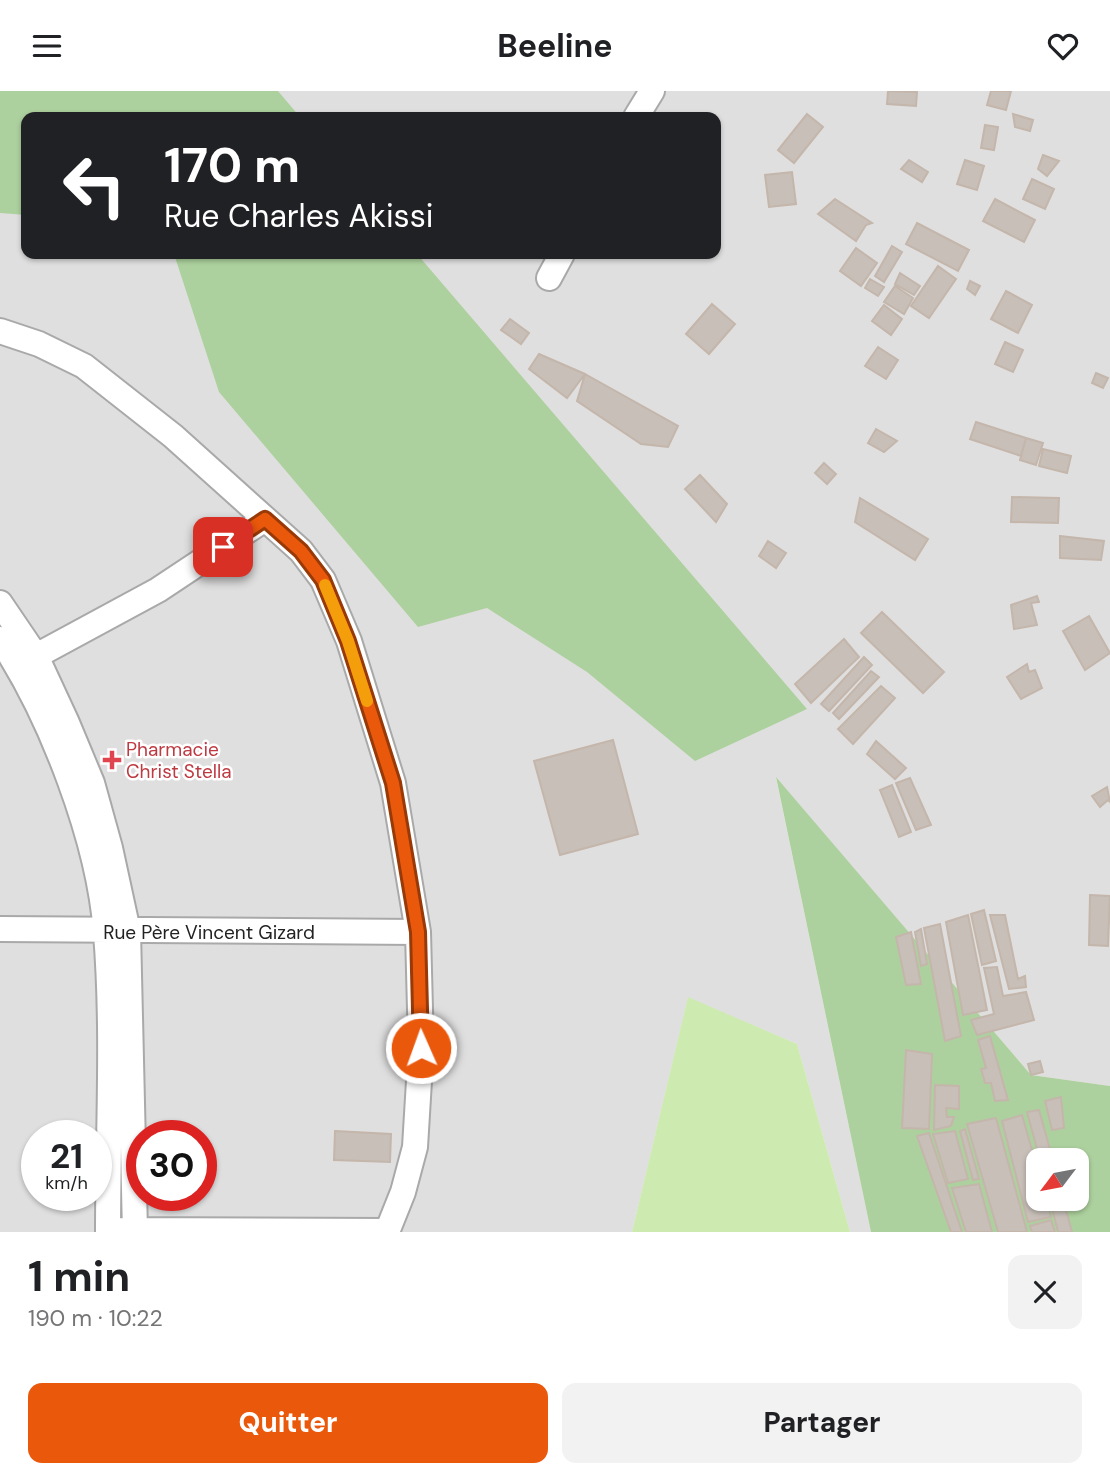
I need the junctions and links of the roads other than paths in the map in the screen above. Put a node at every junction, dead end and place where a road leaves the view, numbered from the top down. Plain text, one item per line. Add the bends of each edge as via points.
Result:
1 (652, 91) edge
2 (639, 112) edge
3 (559, 259) edge
4 (549, 278) dead end
5 (0, 331) edge
6 (265, 519) junction
7 (0, 604) edge
8 (0, 639) edge
9 (36, 656) junction
10 (0, 929) edge
11 (117, 931) junction
12 (418, 932) junction
13 (135, 1231) edge
14 (107, 1232) edge
15 (387, 1232) edge

1 - 2 street
3 - 4 street
5 - 6 street via 83,366 173,436
6 - 9 street via 158,590
6 - 12 street via 301,551 323,580 348,641 393,783
7 - 9 street
8 - 11 street via 61,759
9 - 11 street via 92,782
10 - 11 street, Rue Père Vincent Gizard
11 - 12 street, Rue Père Vincent Gizard
11 - 13 street
11 - 14 street
12 - 15 street via 421,1048 415,1147
13 - 14 street
13 - 15 street

